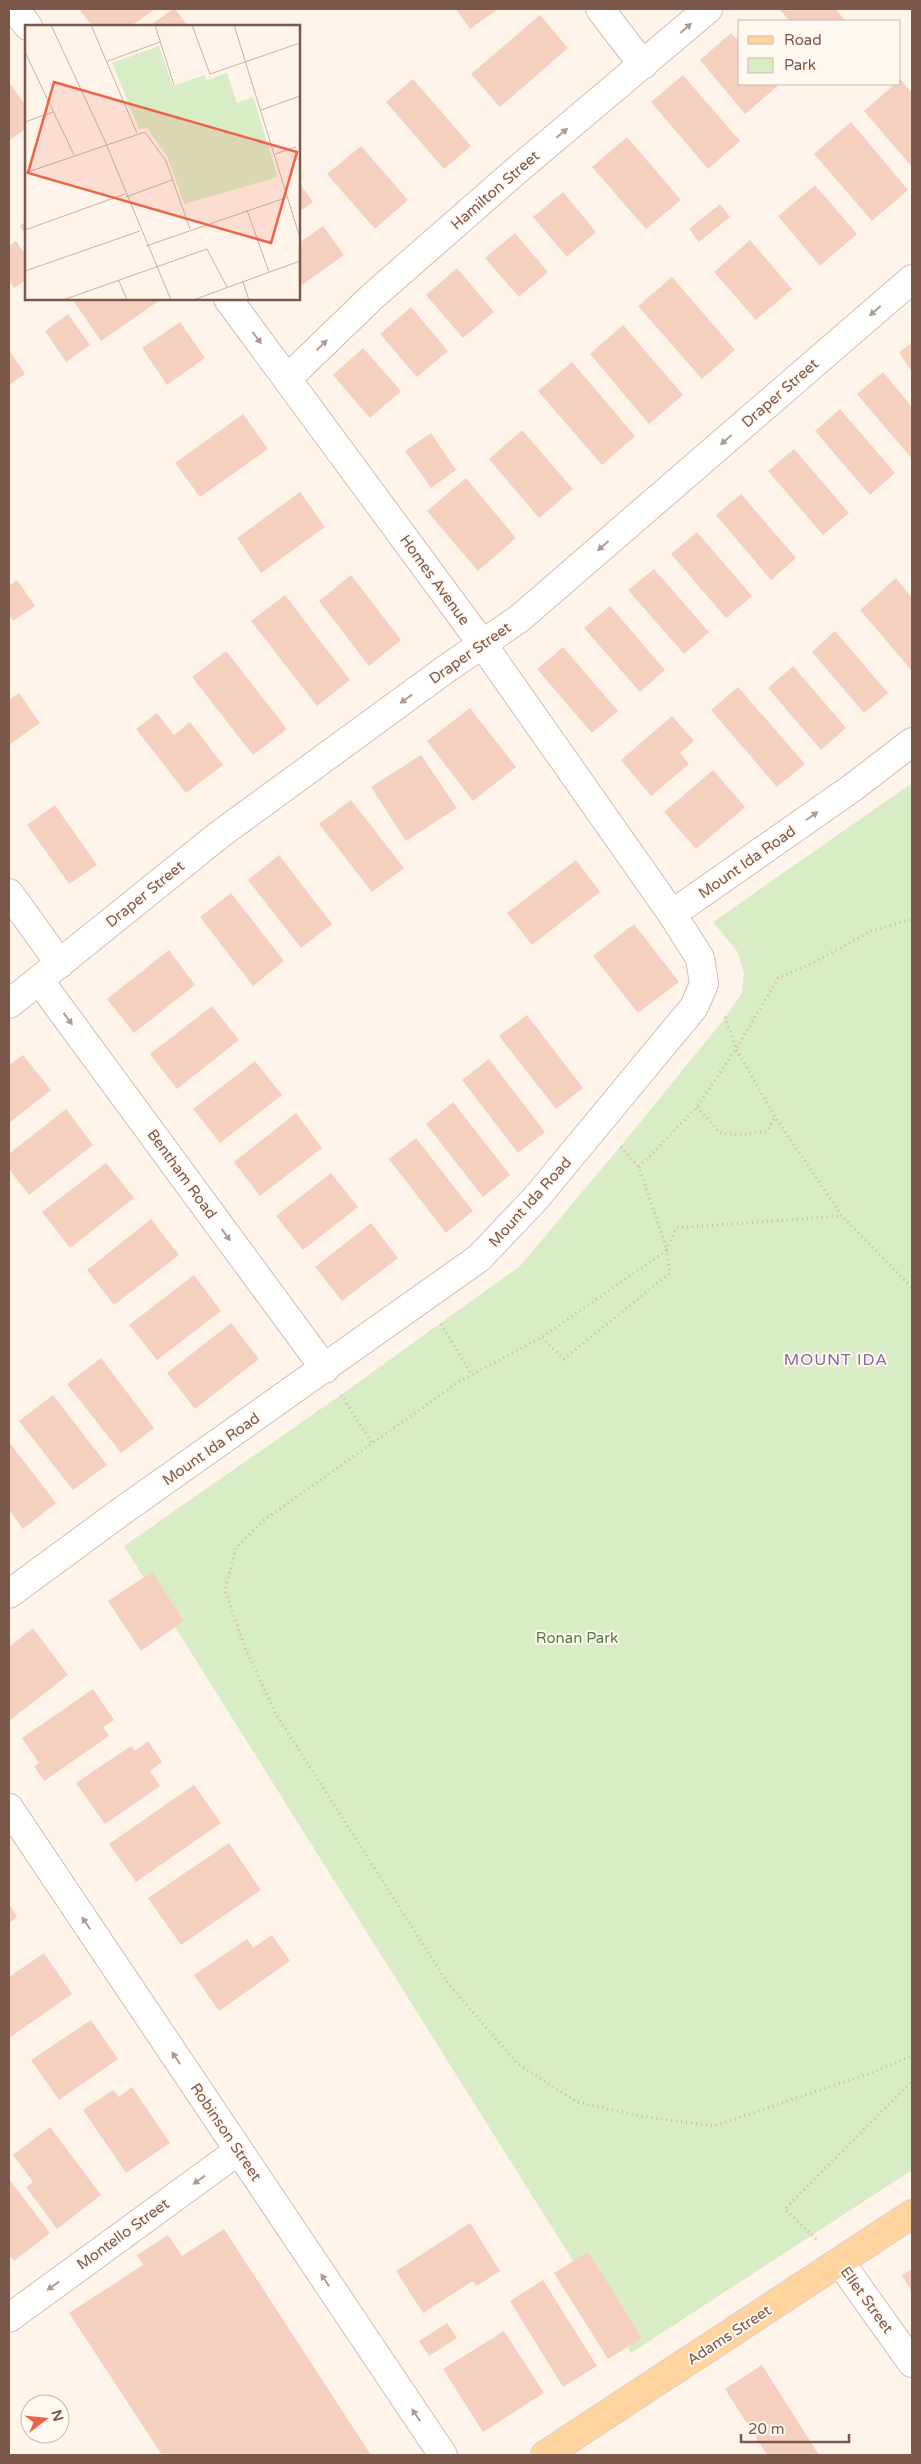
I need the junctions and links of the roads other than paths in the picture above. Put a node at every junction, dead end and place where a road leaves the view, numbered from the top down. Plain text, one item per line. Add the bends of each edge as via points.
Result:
1 (15, 9) edge
2 (600, 9) edge
3 (708, 9) edge
4 (27, 25) edge
5 (643, 65) junction
6 (912, 279) edge
7 (229, 300) edge
8 (287, 379) junction
9 (483, 645) junction
10 (912, 742) edge
11 (9, 893) edge
12 (672, 914) junction
13 (49, 972) junction
14 (9, 1004) edge
15 (325, 1368) junction
16 (9, 1594) edge
17 (9, 1808) edge
18 (238, 2151) junction
19 (912, 2214) edge
20 (840, 2262) junction
21 (9, 2318) edge
22 (912, 2363) edge
23 (443, 2455) edge
24 (545, 2455) edge

1 - 4 street
2 - 5 street
5 -> 3 street, Hamilton Street
8 -> 5 street, Hamilton Street via 380,290
6 -> 9 street, Draper Street via 528,612
7 -> 8 street, Homes Avenue
8 - 9 street, Homes Avenue
9 - 12 street, Homes Avenue
9 -> 13 street, Draper Street via 219,835
12 -> 10 street, Mount Ida Road
11 - 13 street, Bentham Road
12 - 15 street, Mount Ida Road via 700,958 704,984 694,1006 536,1198 479,1258
13 - 14 street, Draper Street
13 -> 15 street, Bentham Road
15 - 16 street, Mount Ida Road
18 -> 17 street, Robinson Street
18 -> 21 street, Montello Street
23 -> 18 street, Robinson Street
19 - 20 main road, Adams Street
20 - 22 street, Ellet Street
20 - 24 main road, Adams Street

